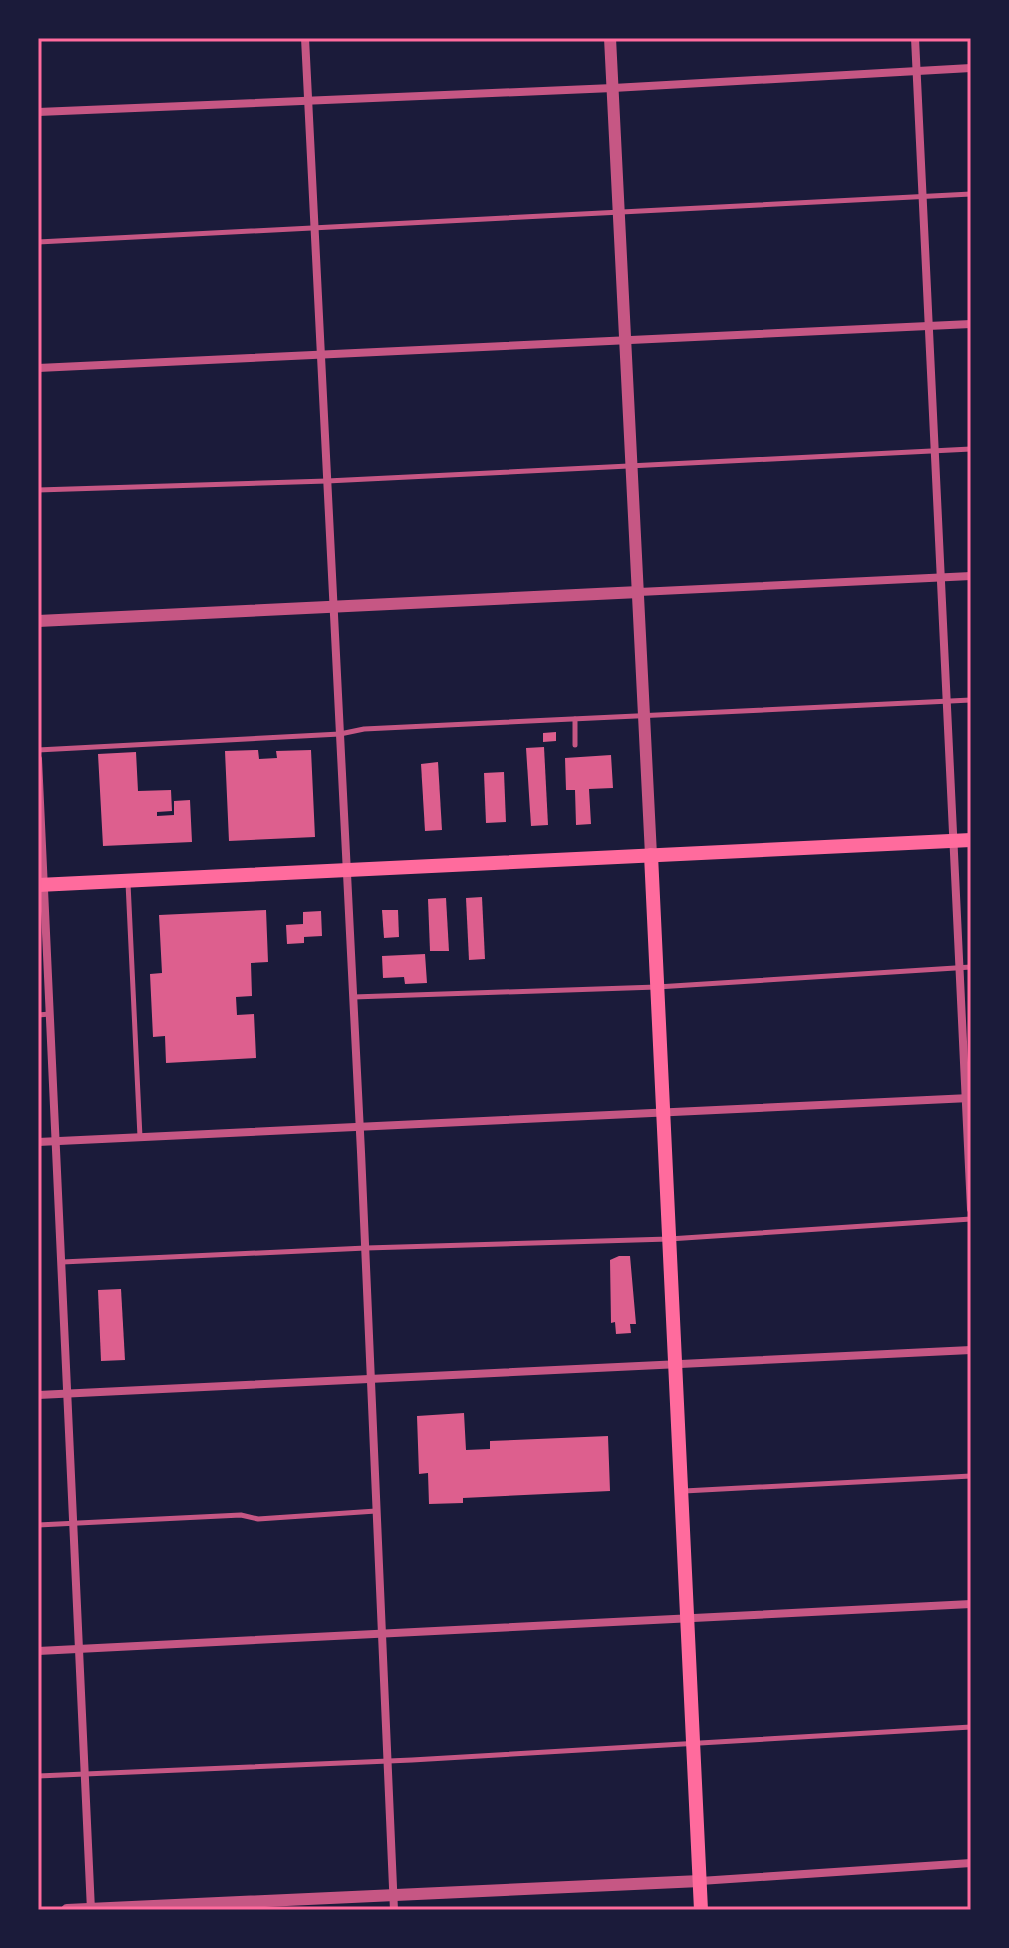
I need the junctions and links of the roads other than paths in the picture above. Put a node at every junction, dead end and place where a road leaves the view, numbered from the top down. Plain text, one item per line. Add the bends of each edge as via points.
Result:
1 (305, 38) edge
2 (610, 38) edge
3 (915, 38) edge
4 (971, 68) edge
5 (917, 70) junction
6 (613, 88) junction
7 (308, 100) junction
8 (38, 112) edge
9 (971, 194) edge
10 (923, 196) junction
11 (619, 214) junction
12 (314, 228) junction
13 (38, 242) edge
14 (971, 324) edge
15 (929, 326) junction
16 (626, 341) junction
17 (321, 354) junction
18 (38, 368) edge
19 (971, 449) edge
20 (935, 450) junction
21 (633, 465) junction
22 (327, 481) junction
23 (38, 490) edge
24 (971, 576) edge
25 (941, 578) junction
26 (639, 592) junction
27 (333, 606) junction
28 (38, 621) edge
29 (971, 700) edge
30 (947, 701) junction
31 (645, 716) junction
32 (575, 719) junction
33 (340, 734) junction
34 (575, 745) dead end
35 (38, 750) edge
36 (38, 759) edge
37 (953, 840) junction
38 (971, 840) edge
39 (651, 855) junction
40 (347, 870) junction
41 (128, 881) junction
42 (41, 885) edge
43 (971, 967) edge
44 (959, 968) junction
45 (657, 987) junction
46 (353, 997) junction
47 (51, 1014) junction
48 (38, 1015) edge
49 (968, 1098) edge
50 (663, 1113) junction
51 (360, 1127) junction
52 (140, 1138) junction
53 (57, 1141) junction
54 (38, 1142) edge
55 (971, 1209) edge
56 (971, 1219) edge
57 (669, 1239) junction
58 (366, 1248) junction
59 (62, 1262) junction
60 (971, 1350) edge
61 (674, 1367) junction
62 (372, 1380) junction
63 (69, 1394) junction
64 (38, 1395) edge
65 (971, 1476) edge
66 (680, 1491) junction
67 (377, 1511) junction
68 (75, 1521) junction
69 (38, 1525) edge
70 (971, 1604) edge
71 (687, 1621) junction
72 (383, 1635) junction
73 (80, 1650) junction
74 (38, 1651) edge
75 (971, 1727) edge
76 (693, 1744) junction
77 (388, 1761) junction
78 (86, 1775) junction
79 (38, 1776) edge
80 (971, 1863) edge
81 (700, 1881) junction
82 (394, 1896) junction
83 (91, 1909) edge
84 (67, 1910) edge
85 (394, 1910) edge
86 (701, 1910) edge

1 - 7 street
2 - 6 street
3 - 5 street
4 - 5 street
5 - 6 street
5 - 10 street
6 - 7 street
6 - 11 street
7 - 8 street
7 - 12 street
9 - 10 lane
10 - 11 lane
10 - 15 street
11 - 12 lane
11 - 16 street
12 - 13 lane
12 - 17 street
14 - 15 street
15 - 16 street
15 - 20 street
16 - 17 street
16 - 21 street
17 - 18 street
17 - 22 street
19 - 20 lane
20 - 21 lane
20 - 25 street
21 - 22 lane
21 - 26 street
22 - 23 lane
22 - 27 street
24 - 25 street
25 - 26 street
25 - 30 street
26 - 27 street
26 - 31 street
27 - 28 street
27 - 33 street
29 - 30 lane
30 - 31 lane
30 - 37 street
31 - 32 lane
31 - 39 street
32 - 33 lane
32 - 34 lane
33 - 35 lane
33 - 40 street
36 - 42 street
37 - 38 main road
37 - 39 main road
37 - 44 street
39 - 40 main road
39 - 45 main road
40 - 41 main road
40 - 46 street
41 - 42 main road
41 - 52 lane
42 - 47 street
43 - 44 lane
44 - 45 lane
44 - 49 street
45 - 46 lane
45 - 50 main road
46 - 51 street
47 - 48 lane
47 - 53 street
49 - 50 street
49 - 55 street
50 - 51 street
50 - 57 main road
51 - 52 street
51 - 58 street
52 - 53 street
53 - 54 street
53 - 59 street
56 - 57 lane
57 - 58 lane
57 - 61 main road
58 - 59 lane
58 - 62 street
59 - 63 street
60 - 61 street
61 - 62 street
61 - 66 main road
62 - 63 street
62 - 67 street
63 - 64 street
63 - 68 street
65 - 66 lane
66 - 71 main road
67 - 68 lane via 258,1519 241,1515
67 - 72 street
68 - 69 lane
68 - 73 street
70 - 71 street
71 - 72 street
71 - 76 main road
72 - 73 street
72 - 77 street
73 - 74 street
73 - 78 street
75 - 76 lane
76 - 77 lane
76 - 81 main road
77 - 78 lane
77 - 82 street
78 - 79 lane
78 - 83 street
80 - 81 street
81 - 82 street
81 - 86 main road
82 - 83 street
82 - 85 street
83 - 84 street

